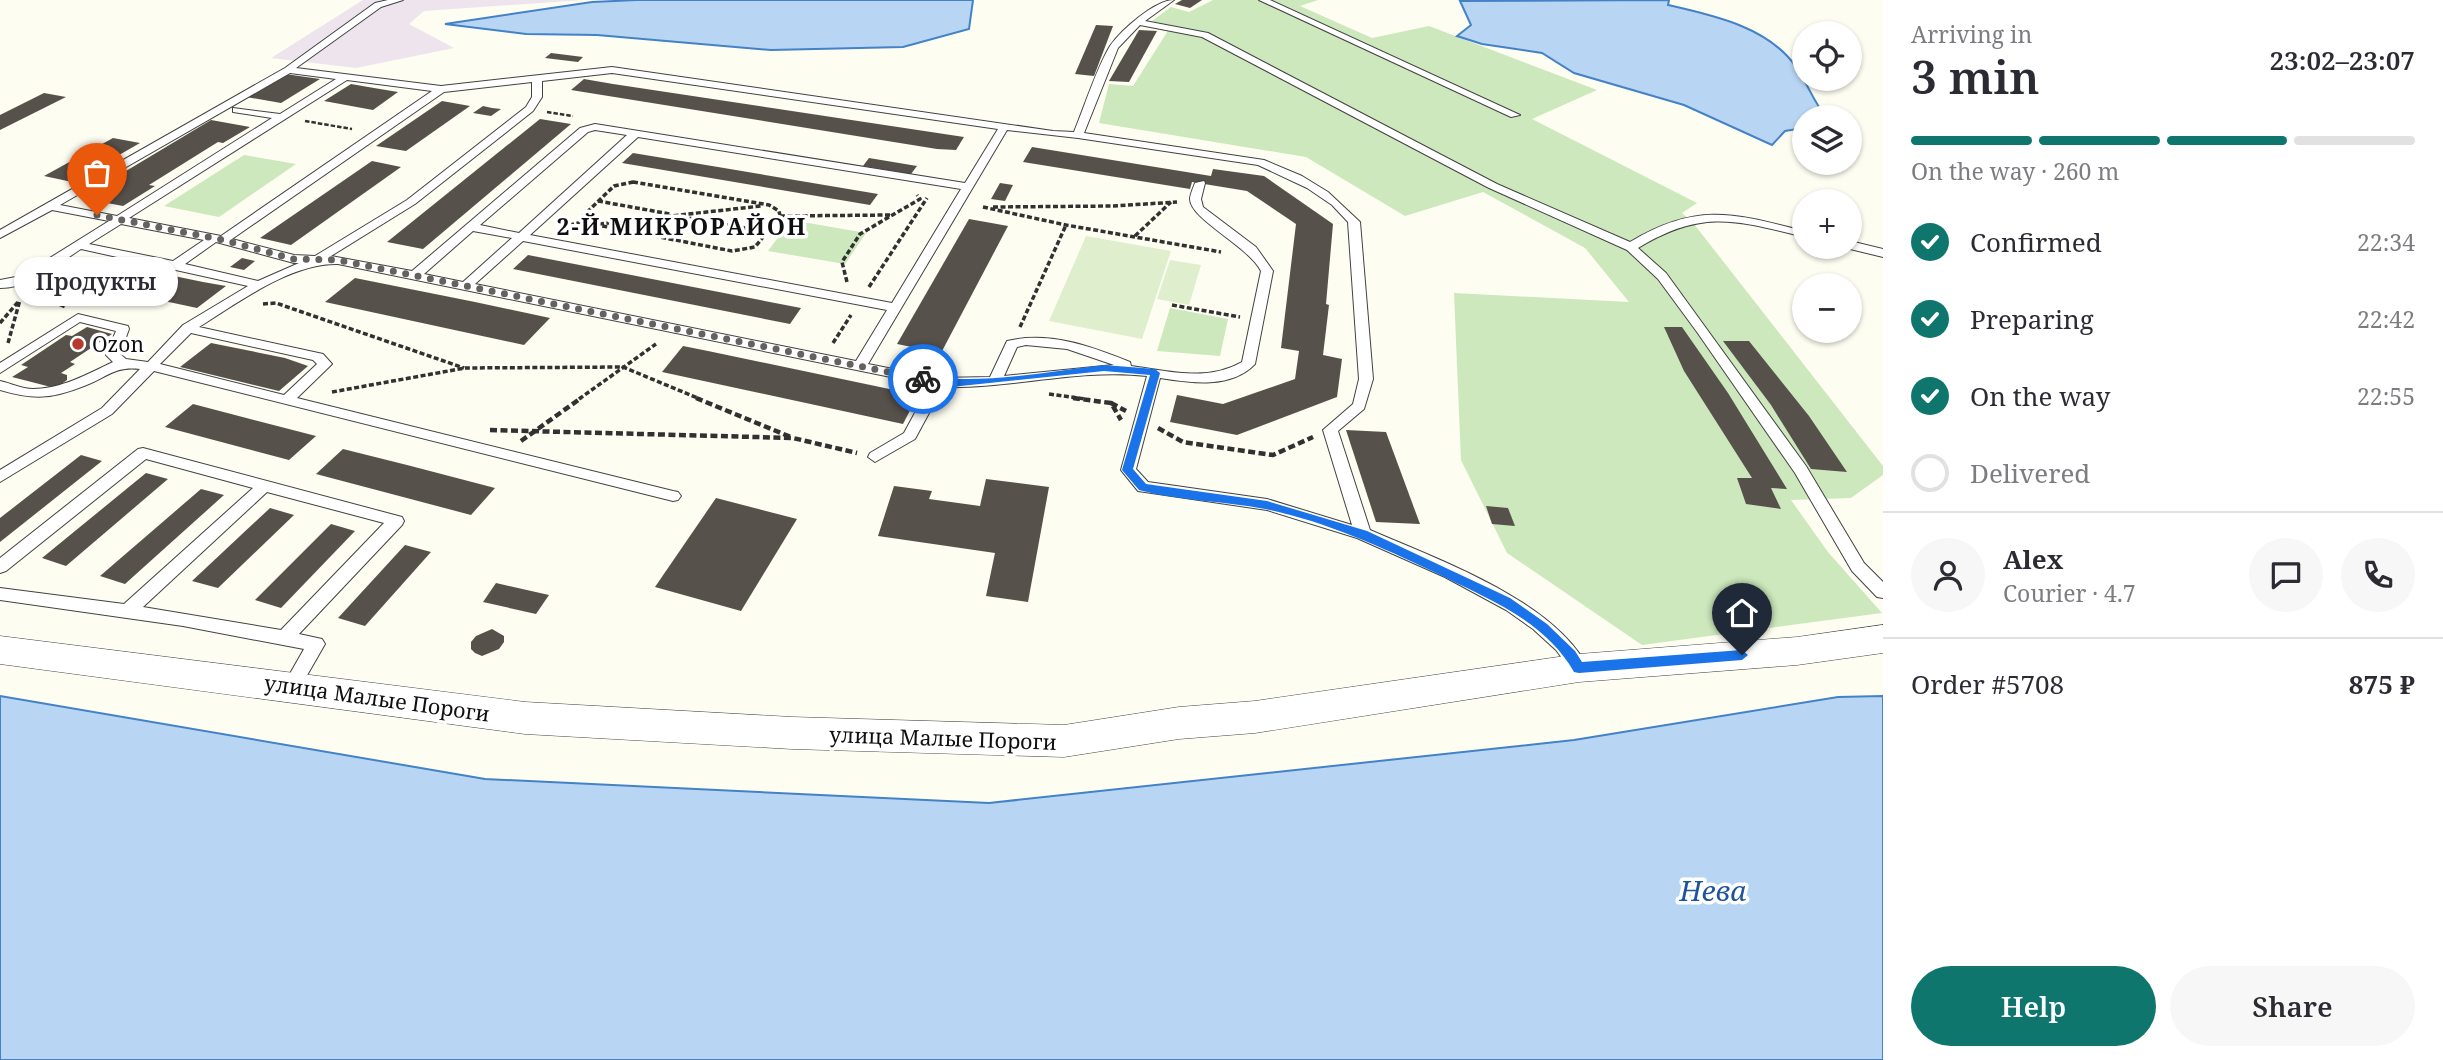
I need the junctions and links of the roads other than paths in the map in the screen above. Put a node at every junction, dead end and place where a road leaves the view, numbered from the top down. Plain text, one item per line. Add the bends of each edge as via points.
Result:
1 (399, 0) edge
2 (1171, 0) edge
3 (1263, 0) edge
4 (1138, 22) junction
5 (288, 70) junction
6 (345, 77) junction
7 (537, 77) junction
8 (441, 89) junction
9 (237, 110) dead end
10 (1515, 115) dead end
11 (282, 117) junction
12 (1005, 126) junction
13 (635, 134) junction
14 (1078, 135) junction
15 (1200, 183) dead end
16 (968, 187) junction
17 (53, 207) junction
18 (120, 220) junction
19 (471, 227) junction
20 (1792, 232) edge
21 (0, 235) edge
22 (521, 236) junction
23 (219, 239) junction
24 (79, 245) junction
25 (1631, 247) junction
26 (1862, 248) edge
27 (1883, 253) edge
28 (318, 259) junction
29 (175, 265) junction
30 (415, 275) junction
31 (0, 284) edge
32 (258, 285) junction
33 (466, 286) junction
34 (896, 308) junction
35 (188, 328) junction
36 (122, 363) junction
37 (150, 366) junction
38 (860, 366) junction
39 (0, 369) edge
40 (1136, 369) junction
41 (1155, 373) junction
42 (995, 381) junction
43 (938, 382) junction
44 (0, 385) edge
45 (287, 400) junction
46 (875, 457) road end
47 (0, 477) edge
48 (264, 486) junction
49 (673, 496) dead end
50 (1363, 534) junction
51 (0, 567) edge
52 (1883, 592) edge
53 (0, 594) edge
54 (127, 612) junction
55 (285, 638) junction
56 (1883, 639) edge
57 (0, 650) edge
58 (1579, 668) junction
59 (292, 686) junction

1 - 5 lane via 378,5
2 - 4 lane
3 - 10 lane
4 - 14 lane via 1114,47
4 - 25 lane via 1205,35 1493,186
5 - 6 lane
5 - 17 lane
6 - 8 lane
6 - 11 lane
7 - 8 lane
7 - 12 lane via 612,70
7 - 28 lane via 537,97 530,109 411,202
8 - 23 lane
9 - 11 lane
11 - 18 lane
12 - 14 lane
12 - 16 lane
13 - 16 lane
13 - 19 lane via 595,127 584,130
13 - 22 lane
14 - 50 lane via 1208,160 1259,162 1282,169 1345,210 1353,222 1366,379 1359,406 1330,430
15 - 41 lane via 1195,201 1199,212 1255,250 1267,271 1248,364 1230,376 1199,380
16 - 34 lane
17 - 18 lane
17 - 21 lane
18 - 23 lane
18 - 24 lane
19 - 22 lane
19 - 30 lane
20 - 25 lane via 1711,215 1658,228
22 - 33 lane
22 - 34 lane
23 - 28 lane via 294,259
23 - 29 lane
24 - 29 lane
24 - 31 lane via 25,279
25 - 52 lane via 1662,276 1702,329 1801,470 1858,567
26 - 27 lane
28 - 30 lane
28 - 32 lane
29 - 32 lane
30 - 33 lane
32 - 35 lane
33 - 38 lane
34 - 38 lane
35 - 37 lane
35 - 45 lane via 318,357 324,364 319,372
36 - 37 lane
36 - 39 lane via 113,355 123,329 78,318
36 - 44 lane via 54,391 30,394
37 - 45 lane
37 - 47 lane via 107,411
38 - 43 lane
40 - 41 lane
40 - 42 lane via 1104,368
40 - 42 lane via 1090,351 1028,339 1012,344
41 - 50 lane via 1128,470 1143,487 1267,505
42 - 43 lane
43 - 46 lane via 910,436
45 - 49 lane
48 - 51 lane via 143,453
48 - 54 lane
48 - 55 lane via 396,522
50 - 58 lane via 1506,601 1543,628
53 - 54 lane
54 - 55 lane
55 - 59 lane via 316,644
56 - 58 street, улица Малые Пороги via 1797,651
57 - 59 street, улица Малые Пороги
58 - 59 street, улица Малые Пороги via 1064,741 792,733 525,718

